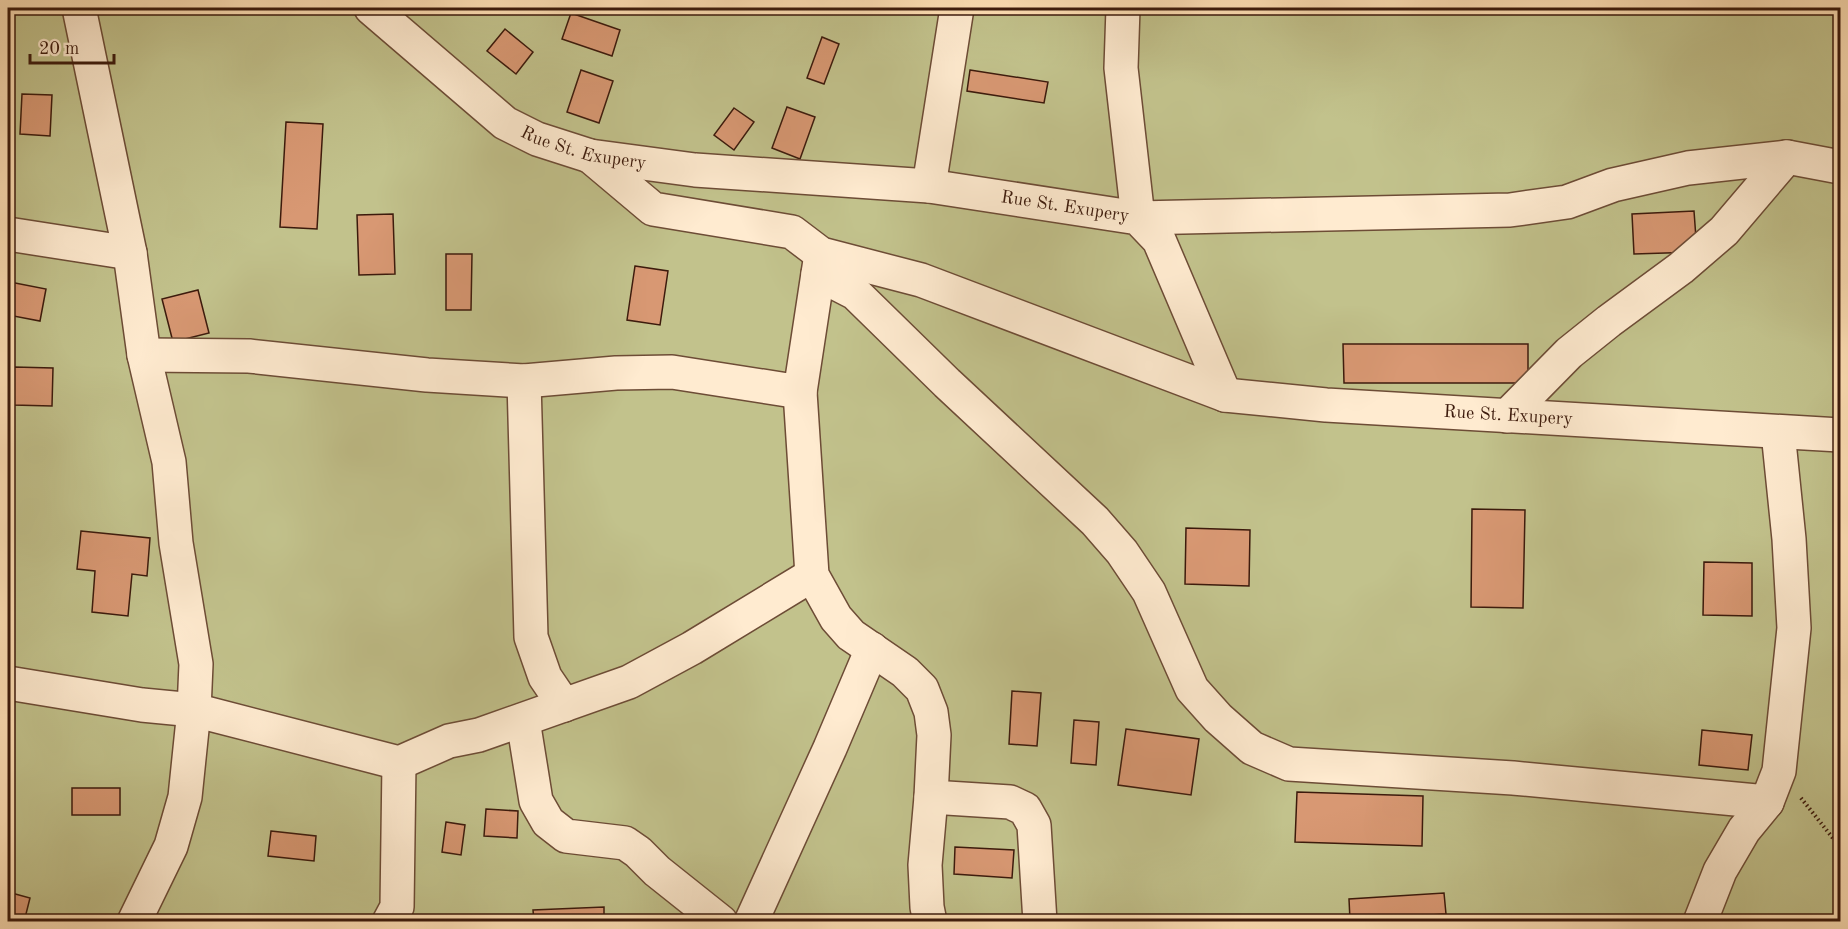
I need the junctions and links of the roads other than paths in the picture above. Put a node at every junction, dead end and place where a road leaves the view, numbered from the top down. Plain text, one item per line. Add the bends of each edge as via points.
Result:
1 (79, 8) edge
2 (371, 8) edge
3 (957, 8) edge
4 (1123, 8) edge
5 (590, 156) junction
6 (1787, 157) junction
7 (1840, 167) edge
8 (929, 186) junction
9 (1138, 218) junction
10 (8, 234) edge
11 (130, 252) junction
12 (820, 264) junction
13 (144, 355) junction
14 (524, 381) junction
15 (800, 392) junction
16 (1225, 395) junction
17 (1507, 416) junction
18 (1778, 432) junction
19 (1840, 435) edge
20 (812, 575) junction
21 (872, 649) junction
22 (8, 684) edge
23 (564, 705) junction
24 (195, 710) junction
25 (523, 720) junction
26 (399, 763) junction
27 (931, 797) junction
28 (1767, 801) junction
29 (134, 921) edge
30 (389, 921) edge
31 (721, 921) edge
32 (751, 921) edge
33 (930, 921) edge
34 (1040, 921) edge
35 (1700, 921) edge

1 - 11 street
2 - 5 street, Rue St. Exupery via 505,123 537,140
3 - 8 street
4 - 9 street via 1121,68
5 - 8 street, Rue St. Exupery via 695,170
5 - 12 street via 653,209 792,232
6 - 7 street
6 - 9 street via 1688,168 1613,185 1567,202 1510,210
6 - 17 street via 1724,231 1569,353
8 - 9 street, Rue St. Exupery
9 - 16 street, Rue St. Exupery via 1159,240
10 - 11 street
11 - 13 street
12 - 15 street
12 - 16 street via 921,280
12 - 28 street via 1095,520 1149,592 1192,689 1252,748 1289,764 1513,778
13 - 14 street via 249,356
13 - 24 street via 169,462 176,543 196,664
14 - 15 street via 616,372 672,372
14 - 23 street via 531,637 545,677
15 - 20 street
16 - 17 street, Rue St. Exupery
17 - 18 street, Rue St. Exupery
18 - 19 street, Rue St. Exupery
18 - 28 street via 1794,628 1779,771
20 - 21 street via 836,618 851,635
20 - 23 street via 629,682
21 - 27 street via 922,689 934,735
21 - 32 street
22 - 24 street
23 - 25 street
24 - 26 street
24 - 29 street via 180,816 171,846
25 - 26 street via 449,741
25 - 31 street via 536,801 548,822 566,836 625,843
26 - 30 street via 397,906
27 - 33 street via 925,865
27 - 34 street via 1010,802 1024,809 1034,825
28 - 35 street via 1720,871

